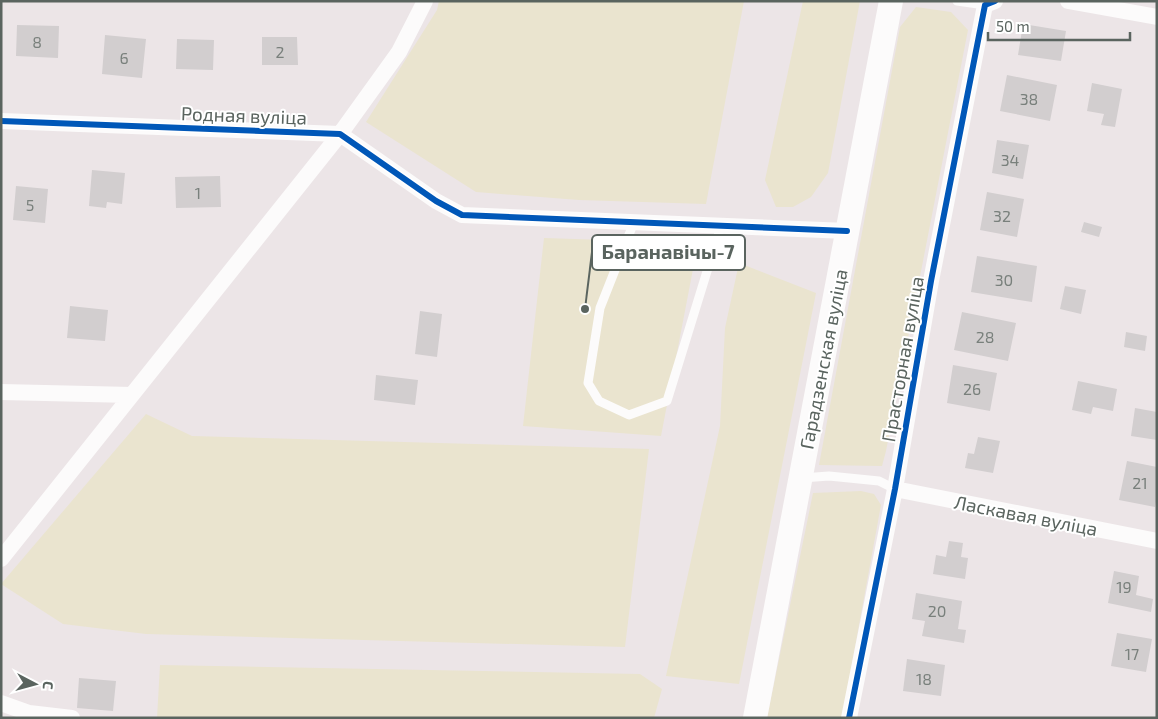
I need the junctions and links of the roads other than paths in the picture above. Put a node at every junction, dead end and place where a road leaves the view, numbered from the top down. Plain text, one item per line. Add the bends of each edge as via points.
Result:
1 (425, 1) edge
2 (890, 1) edge
3 (957, 1) edge
4 (1068, 1) edge
5 (990, 3) edge
6 (1157, 17) edge
7 (1, 121) edge
8 (340, 134) junction
9 (634, 222) junction
10 (721, 226) junction
11 (847, 231) junction
12 (1, 392) edge
13 (132, 395) junction
14 (800, 478) junction
15 (894, 489) junction
16 (1157, 541) edge
17 (1, 558) edge
18 (1, 704) edge
19 (72, 718) edge
20 (755, 718) edge
21 (849, 718) edge

1 - 8 street via 398,52
2 - 11 main road, Гарадзенская вуліца
3 - 5 lane
4 - 6 street
5 - 15 street, Прасторная вуліца via 931,281
7 - 8 street, Родная вуліца
8 - 9 street via 436,201 462,214
8 - 13 street
9 - 10 street
9 - 10 lane via 600,308 588,383 599,401 629,415 667,401
10 - 11 street
11 - 14 main road, Гарадзенская вуліца
12 - 13 street
13 - 17 street
14 - 15 lane via 829,476 879,481
14 - 20 main road, Гарадзенская вуліца
15 - 16 street, Ласкавая вуліца
15 - 21 street, Прасторная вуліца
18 - 19 street via 29,713

